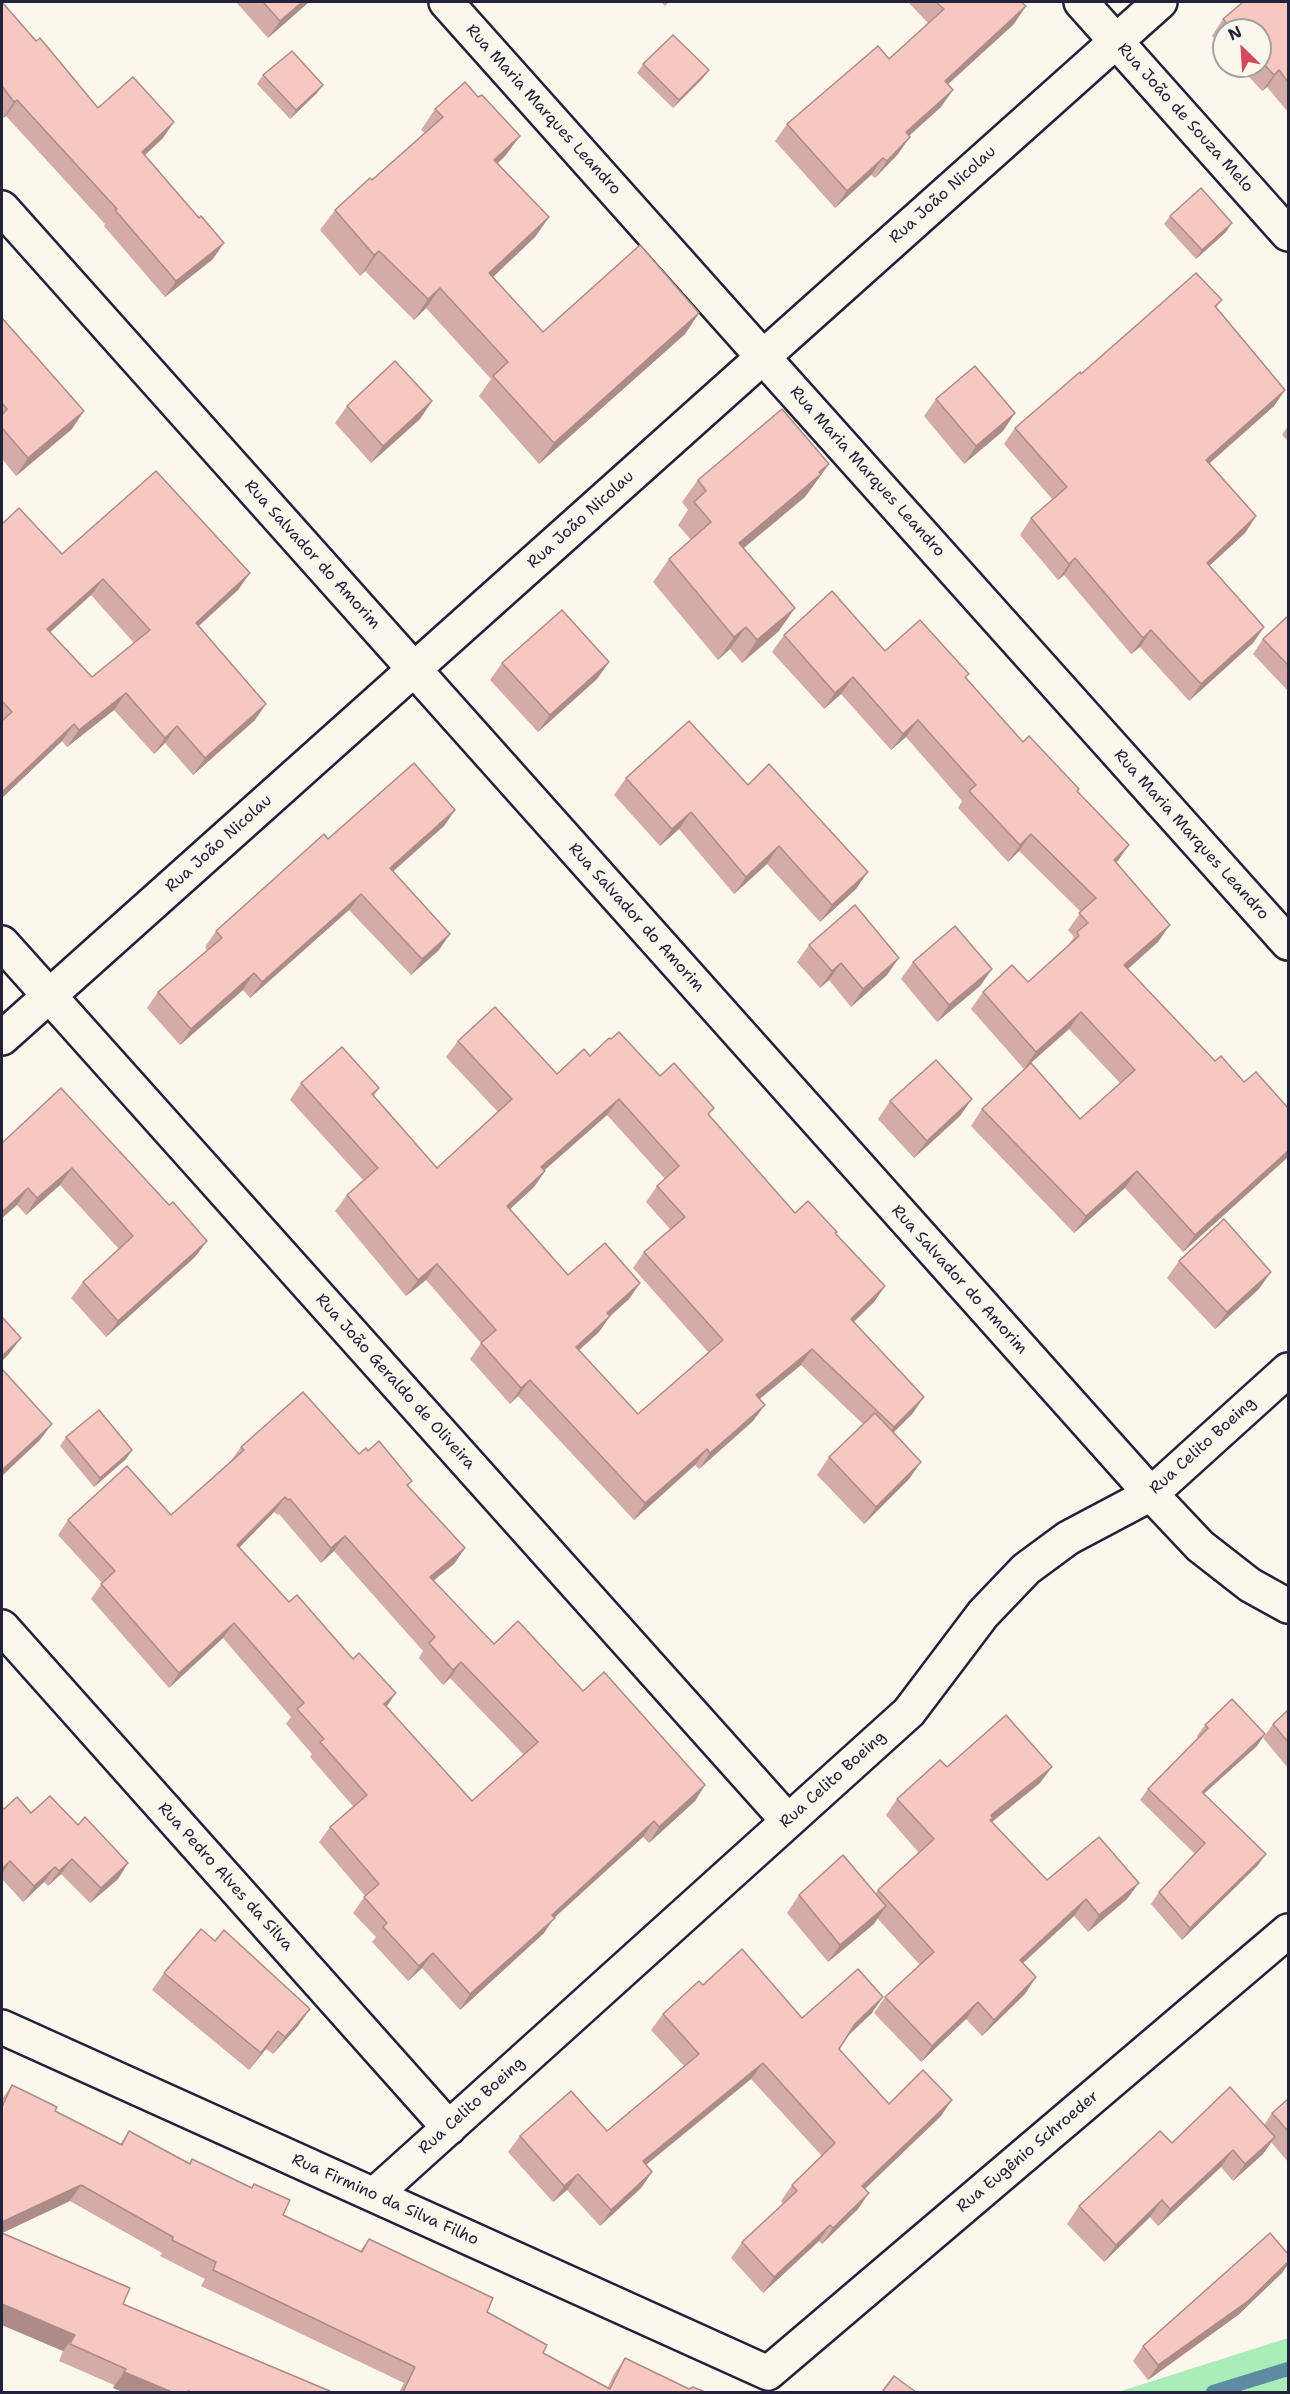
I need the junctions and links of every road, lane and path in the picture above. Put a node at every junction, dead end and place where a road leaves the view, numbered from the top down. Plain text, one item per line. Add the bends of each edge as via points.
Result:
1 (446, 2) edge
2 (1081, 2) edge
3 (1160, 2) edge
4 (1116, 41) junction
5 (2, 208) edge
6 (1288, 234) edge
7 (763, 357) junction
8 (414, 669) junction
9 (2, 943) edge
10 (1288, 943) edge
11 (49, 996) junction
12 (2, 1038) edge
13 (1288, 1370) edge
14 (1151, 1494) junction
15 (1288, 1606) edge
16 (2, 1627) edge
17 (788, 1821) junction
18 (1288, 1931) edge
19 (2, 2028) edge
20 (448, 2128) junction
21 (374, 2195) junction
22 (768, 2373) joint

1 - 7 street, Rua Maria Marques Leandro
2 - 4 street, Rua João de Souza Melo
3 - 4 street, Rua João Nicolau
4 - 6 street, Rua João de Souza Melo
4 - 7 street, Rua João Nicolau
5 - 8 street, Rua Salvador do Amorim
7 - 8 street, Rua João Nicolau
7 - 10 street, Rua Maria Marques Leandro
8 - 11 street, Rua João Nicolau
8 - 14 street, Rua Salvador do Amorim
9 - 11 street, Rua João Geraldo de Oliveira
11 - 12 street, Rua João Nicolau
11 - 17 street, Rua João Geraldo de Oliveira
13 - 14 street, Rua Celito Boeing
14 - 15 street, Rua Salvador do Amorim via 1200,1546 1250,1585
14 - 17 street, Rua Celito Boeing via 1068,1538 1026,1569 983,1614 909,1712
16 - 20 street, Rua Pedro Alves da Silva
17 - 20 street, Rua Celito Boeing
18 - 22 street, Rua Eugênio Schroeder
19 - 21 street, Rua Firmino da Silva Filho
20 - 21 street, Rua Celito Boeing
21 - 22 street, Rua Firmino da Silva Filho

